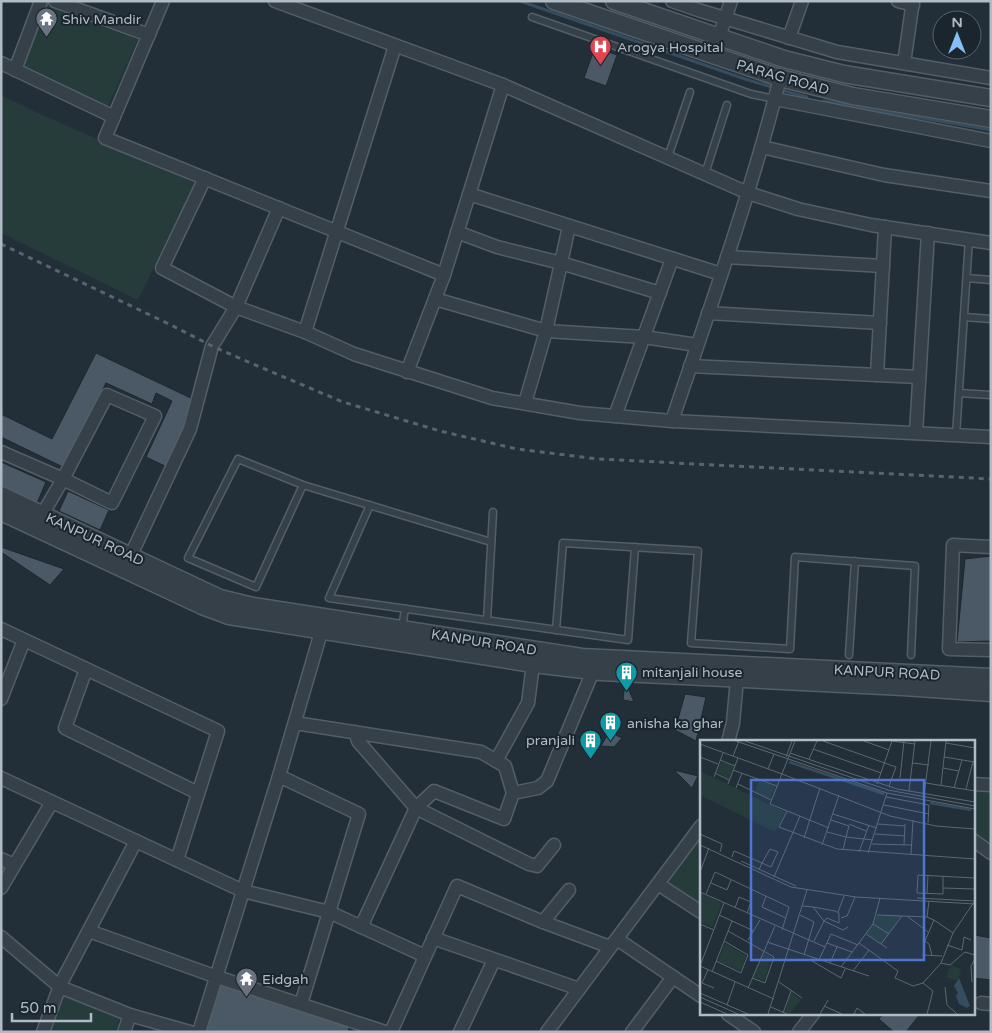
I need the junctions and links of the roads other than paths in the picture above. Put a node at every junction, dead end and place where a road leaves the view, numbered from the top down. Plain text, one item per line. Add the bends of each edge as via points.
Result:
1 (42, 1) edge
2 (55, 1) edge
3 (163, 1) edge
4 (275, 1) edge
5 (554, 1) edge
6 (614, 1) edge
7 (672, 1) edge
8 (731, 1) edge
9 (802, 1) edge
10 (898, 1) edge
11 (913, 3) edge
12 (532, 17) dead end
13 (725, 18) junction
14 (149, 35) junction
15 (719, 37) junction
16 (790, 38) junction
17 (395, 46) junction
18 (1, 63) edge
19 (904, 64) junction
20 (822, 68) junction
21 (15, 70) junction
22 (991, 77) edge
23 (780, 78) junction
24 (503, 86) junction
25 (817, 87) junction
26 (690, 92) dead end
27 (989, 98) edge
28 (775, 99) junction
29 (727, 105) dead end
30 (812, 107) junction
31 (961, 114) junction
32 (114, 117) junction
33 (991, 119) edge
34 (958, 135) junction
35 (991, 141) edge
36 (762, 147) junction
37 (668, 157) junction
38 (705, 174) junction
39 (205, 178) junction
40 (991, 192) edge
41 (748, 193) junction
42 (469, 194) junction
43 (279, 208) junction
44 (569, 226) junction
45 (885, 227) junction
46 (337, 232) junction
47 (458, 232) junction
48 (928, 233) junction
49 (969, 239) junction
50 (991, 243) edge
51 (727, 257) junction
52 (672, 259) junction
53 (561, 263) junction
54 (883, 266) junction
55 (721, 274) junction
56 (444, 275) junction
57 (967, 278) junction
58 (991, 280) edge
59 (660, 293) junction
60 (435, 299) junction
61 (236, 307) junction
62 (708, 312) junction
63 (964, 317) junction
64 (991, 319) edge
65 (880, 323) junction
66 (546, 331) junction
67 (305, 332) junction
68 (644, 337) junction
69 (697, 345) junction
70 (690, 366) junction
71 (407, 372) junction
72 (877, 375) junction
73 (919, 377) junction
74 (959, 393) junction
75 (991, 395) edge
76 (525, 403) junction
77 (615, 416) junction
78 (672, 421) junction
79 (916, 433) junction
80 (956, 435) junction
81 (991, 437) edge
82 (1, 452) edge
83 (63, 479) junction
84 (303, 485) junction
85 (1, 495) edge
86 (370, 506) junction
87 (12, 511) edge
88 (493, 512) dead end
89 (42, 515) junction
90 (491, 542) junction
91 (635, 547) junction
92 (991, 547) edge
93 (131, 555) junction
94 (855, 561) junction
95 (405, 609) junction
96 (487, 620) junction
97 (324, 624) junction
98 (1, 629) edge
99 (402, 629) junction
100 (556, 630) junction
101 (24, 640) junction
102 (991, 650) edge
103 (849, 655) dead end
104 (911, 655) dead end
105 (532, 664) junction
106 (86, 669) junction
107 (685, 669) junction
108 (593, 671) junction
109 (745, 675) junction
110 (991, 678) edge
111 (991, 693) edge
112 (1, 699) edge
113 (295, 723) junction
114 (355, 732) junction
115 (729, 740) edge
116 (496, 761) junction
117 (279, 776) junction
118 (1, 778) edge
119 (974, 784) edge
120 (991, 785) edge
121 (198, 793) junction
122 (513, 793) junction
123 (52, 802) junction
124 (416, 808) junction
125 (700, 828) edge
126 (136, 841) junction
127 (974, 841) edge
128 (554, 845) dead end
129 (991, 852) edge
130 (1, 859) edge
131 (177, 860) junction
132 (14, 865) junction
133 (658, 884) junction
134 (1, 888) edge
135 (569, 890) dead end
136 (244, 891) junction
137 (700, 911) edge
138 (329, 912) junction
139 (543, 922) junction
140 (361, 926) junction
141 (89, 931) junction
142 (1, 937) edge
143 (433, 938) junction
144 (614, 943) junction
145 (425, 956) junction
146 (494, 960) junction
147 (217, 977) junction
148 (673, 977) junction
149 (60, 987) junction
150 (579, 989) junction
151 (700, 995) edge
152 (301, 1004) junction
153 (130, 1015) junction
154 (731, 1016) edge
155 (811, 1016) edge
156 (348, 1026) edge
157 (43, 1032) edge
158 (124, 1032) edge
159 (190, 1032) edge
160 (200, 1032) edge
161 (385, 1032) edge
162 (391, 1032) edge
163 (460, 1032) edge
164 (547, 1032) edge
165 (632, 1032) edge
166 (754, 1032) edge
167 (799, 1032) edge

1 - 21 street
2 - 14 street
3 - 14 street
4 - 17 street
5 - 23 street, PARAG ROAD
6 - 15 street, PARAG ROAD
7 - 13 street
8 - 13 street
9 - 16 street
10 - 11 street
11 - 19 street
12 - 28 lane via 751,94
13 - 15 street
13 - 16 street
14 - 32 street
15 - 20 street, PARAG ROAD
16 - 19 street via 837,52
17 - 24 street
17 - 46 street
18 - 21 street
19 - 22 street
20 - 25 street
20 - 27 street, PARAG ROAD
21 - 32 street
22 - 27 street
23 - 25 street, PARAG ROAD
23 - 28 street
24 - 37 street
24 - 42 street
25 - 30 street
25 - 31 street, PARAG ROAD
26 - 37 lane
28 - 30 street
28 - 36 street
29 - 38 lane
30 - 34 street
31 - 33 street, PARAG ROAD
31 - 34 street
32 - 39 street via 105,138
34 - 35 street
36 - 40 street via 884,175
36 - 41 street
37 - 38 street
38 - 41 street
39 - 43 street
39 - 61 street via 162,268
41 - 45 street via 798,210
41 - 51 street
42 - 44 street
42 - 47 street
43 - 46 street
43 - 61 street
44 - 52 street
44 - 53 street
45 - 48 street
45 - 54 street
46 - 56 street
46 - 67 street
47 - 53 street via 497,247
47 - 56 street
48 - 49 street
48 - 73 street
49 - 50 street
49 - 57 lane
51 - 54 street
51 - 55 street
52 - 55 street
52 - 59 street
53 - 59 street
53 - 66 street
54 - 65 street
55 - 62 street
56 - 60 street
57 - 58 lane
57 - 63 lane
59 - 68 street
60 - 66 street
60 - 71 street
61 - 67 street
61 - 93 street via 212,346 190,429
62 - 65 street
62 - 69 street
63 - 64 lane
63 - 74 lane
65 - 72 street
66 - 68 street
66 - 76 street
67 - 71 street via 354,354
68 - 69 street
68 - 77 street
69 - 70 street
70 - 72 street
70 - 78 street
71 - 76 street via 492,398
72 - 73 street
73 - 79 street
74 - 75 lane
74 - 80 lane
76 - 77 street
77 - 78 street
78 - 79 street
79 - 80 street
80 - 81 street
82 - 83 street
83 - 83 street via 107,395 155,416 112,503
83 - 89 street
84 - 84 lane via 238,459 188,558 256,587
84 - 86 lane
85 - 87 street, KANPUR ROAD
86 - 90 lane
86 - 95 lane via 329,598
87 - 89 street, KANPUR ROAD
87 - 97 street via 202,606 229,616
88 - 90 lane
89 - 93 street, KANPUR ROAD
90 - 96 lane
91 - 94 lane via 698,551 691,643 790,648 795,557
91 - 100 lane via 563,542
91 - 100 lane via 628,640
92 - 102 street via 953,545 949,649
93 - 97 street, KANPUR ROAD via 220,598
94 - 103 lane
94 - 104 lane via 915,566
95 - 96 lane
95 - 99 lane
96 - 100 lane
97 - 99 street, KANPUR ROAD
97 - 105 street
97 - 113 street
98 - 101 street
99 - 107 street, KANPUR ROAD via 582,657
101 - 106 street
101 - 112 street
105 - 108 street
105 - 116 street via 528,703
106 - 121 street via 65,728
106 - 121 street via 218,731
107 - 108 street
107 - 109 street, KANPUR ROAD
108 - 122 street via 547,781 538,788
109 - 110 street, KANPUR ROAD
109 - 111 street
109 - 115 street
113 - 114 street
113 - 117 street
114 - 116 street via 481,752
114 - 124 street via 358,740
116 - 122 street via 505,766
117 - 136 street
117 - 138 street via 359,814
118 - 123 street
119 - 120 street
121 - 131 street
122 - 124 street via 504,819 434,791
123 - 126 street
123 - 132 street
124 - 128 street via 529,864 537,866
124 - 140 street
125 - 133 street
126 - 131 street
126 - 141 street
127 - 129 street
130 - 132 street
131 - 136 street
132 - 134 street
133 - 137 street
133 - 144 street
135 - 139 street
136 - 138 street
136 - 147 street
138 - 140 street
138 - 152 street
139 - 143 street via 457,886
139 - 144 street
140 - 145 street
141 - 147 street
141 - 149 street
142 - 149 street
143 - 145 street
143 - 146 street
144 - 148 street
144 - 150 street
145 - 162 street
146 - 150 street
146 - 163 street
147 - 152 street
147 - 160 street
148 - 151 street
148 - 165 street
149 - 153 street
149 - 157 street
150 - 164 street
152 - 156 street
153 - 158 street
153 - 159 street
154 - 166 street
155 - 167 street
156 - 161 street

